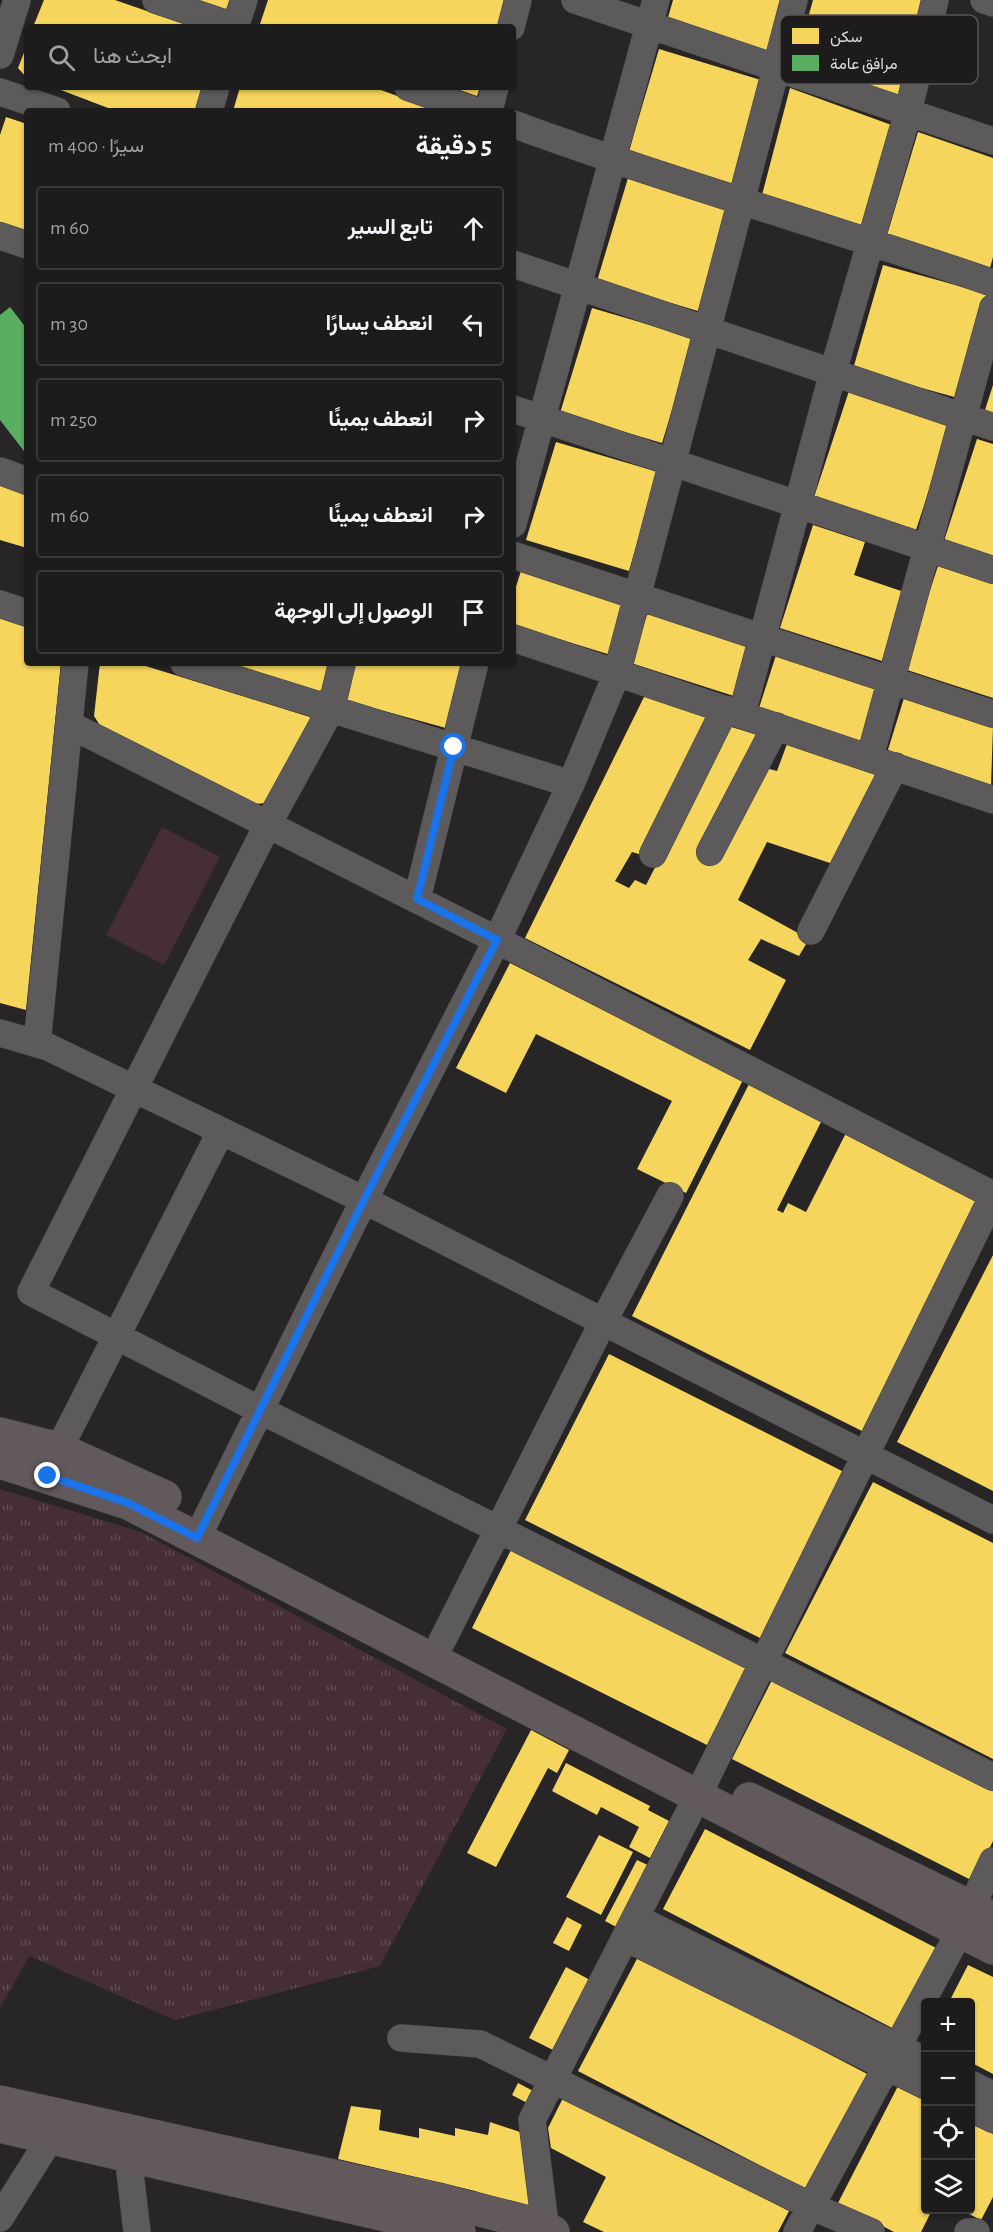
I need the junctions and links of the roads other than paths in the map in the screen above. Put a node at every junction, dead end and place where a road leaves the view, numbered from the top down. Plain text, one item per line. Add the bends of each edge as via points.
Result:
1 (17, 0) edge
2 (156, 0) edge
3 (244, 0) edge
4 (518, 0) edge
5 (575, 0) edge
6 (794, 0) edge
7 (935, 0) edge
8 (984, 0) edge
9 (993, 3) edge
10 (653, 13) edge
11 (790, 15) edge
12 (931, 15) edge
13 (227, 24) edge
14 (237, 24) edge
15 (512, 24) edge
16 (780, 49) edge
17 (0, 55) edge
18 (775, 67) junction
19 (780, 69) edge
20 (825, 84) edge
21 (915, 84) edge
22 (215, 90) edge
23 (416, 90) edge
24 (494, 90) edge
25 (0, 92) edge
26 (48, 108) edge
27 (210, 108) edge
28 (468, 108) edge
29 (490, 108) edge
30 (908, 112) junction
31 (516, 125) edge
32 (993, 141) edge
33 (613, 161) junction
34 (741, 201) junction
35 (0, 236) edge
36 (870, 241) junction
37 (24, 244) edge
38 (516, 265) edge
39 (993, 283) edge
40 (580, 287) junction
41 (993, 308) edge
42 (707, 330) junction
43 (832, 372) junction
44 (516, 410) edge
45 (964, 417) junction
46 (543, 419) junction
47 (993, 427) edge
48 (673, 462) junction
49 (0, 471) edge
50 (24, 480) edge
51 (798, 504) junction
52 (516, 514) edge
53 (928, 548) junction
54 (516, 556) edge
55 (993, 570) edge
56 (636, 595) junction
57 (0, 604) edge
58 (24, 612) edge
59 (763, 636) junction
60 (516, 639) edge
61 (75, 666) edge
62 (194, 666) edge
63 (341, 666) edge
64 (474, 666) edge
65 (617, 673) junction
66 (893, 680) junction
67 (331, 709) junction
68 (734, 712) junction
69 (993, 714) edge
70 (69, 725) junction
71 (776, 726) junction
72 (454, 747) junction
73 (870, 757) junction
74 (895, 766) junction
75 (571, 784) junction
76 (993, 800) edge
77 (268, 824) junction
78 (710, 852) dead end
79 (653, 854) dead end
80 (417, 899) junction
81 (811, 931) dead end
82 (497, 940) junction
83 (0, 1033) edge
84 (37, 1044) junction
85 (135, 1089) junction
86 (221, 1131) junction
87 (670, 1196) dead end
88 (993, 1196) edge
89 (364, 1200) junction
90 (603, 1322) junction
91 (116, 1336) junction
92 (260, 1410) junction
93 (0, 1434) edge
94 (59, 1449) junction
95 (865, 1455) junction
96 (0, 1462) edge
97 (993, 1520) edge
98 (202, 1528) junction
99 (500, 1530) junction
100 (442, 1641) junction
101 (764, 1662) junction
102 (993, 1777) edge
103 (702, 1787) junction
104 (993, 1861) edge
105 (974, 1918) edge
106 (631, 1928) junction
107 (993, 1948) edge
108 (401, 2038) dead end
109 (892, 2057) junction
110 (921, 2060) edge
111 (554, 2081) junction
112 (921, 2082) edge
113 (975, 2086) edge
114 (993, 2095) edge
115 (0, 2102) edge
116 (975, 2111) edge
117 (993, 2120) edge
118 (0, 2126) edge
119 (54, 2126) junction
120 (129, 2143) junction
121 (811, 2206) junction
122 (0, 2218) edge
123 (993, 2226) edge
124 (548, 2231) edge
125 (137, 2232) edge
126 (459, 2232) edge
127 (797, 2232) edge
128 (871, 2232) edge
129 (968, 2232) edge
130 (976, 2232) edge
131 (990, 2232) edge

1 - 17 street
2 - 13 street
3 - 14 street
4 - 15 street
5 - 10 street
6 - 11 street
7 - 12 street
8 - 9 street
10 - 18 street
10 - 33 street
16 - 18 street
18 - 19 street
18 - 34 street
20 - 30 street
21 - 30 street
22 - 27 street
23 - 28 street
24 - 29 street
25 - 26 street
30 - 32 street
30 - 36 street
31 - 33 street
33 - 34 street
33 - 40 street
34 - 36 street
34 - 42 street
35 - 37 street
36 - 39 street
36 - 43 street
38 - 40 street
40 - 42 street
40 - 46 street
41 - 45 street
42 - 43 street
42 - 48 street
43 - 45 street
43 - 51 street
44 - 46 street
45 - 47 street
45 - 53 street
46 - 48 street
46 - 52 street
48 - 51 street
48 - 56 street
49 - 50 street
51 - 53 street
51 - 59 street
53 - 55 street
53 - 66 street
54 - 56 street
56 - 59 street
56 - 65 street
57 - 58 street
59 - 66 street
59 - 68 street
60 - 65 street
61 - 70 street
62 - 67 street
63 - 67 street
64 - 72 street
65 - 68 street
65 - 75 street
66 - 69 street
66 - 73 street
67 - 72 street
67 - 77 street
68 - 71 street
68 - 79 street
70 - 77 street
70 - 84 street
71 - 73 street
71 - 78 street
72 - 75 street
72 - 80 street
73 - 74 street
74 - 76 street
74 - 81 street
75 - 82 street
77 - 80 street
77 - 85 street
80 - 82 street
82 - 88 street
82 - 89 street
83 - 84 street
84 - 85 street
85 - 86 street
85 - 91 street via 31,1292
86 - 89 street
86 - 91 street
87 - 90 street
88 - 95 street
89 - 90 street
89 - 92 street
90 - 95 street
90 - 99 street
91 - 92 street
91 - 94 street
92 - 98 street
92 - 99 street
93 - 94 main road
94 - 98 main road via 139,1483
95 - 97 street
95 - 101 street
96 - 98 main road
98 - 100 main road
98 - 103 main road via 426,1654
99 - 100 street
99 - 101 street
100 - 103 main road
101 - 102 street
101 - 103 street
103 - 105 main road
103 - 106 street
104 - 105 street
105 - 107 main road
105 - 109 street
106 - 109 street
106 - 111 street
108 - 111 street via 480,2044
109 - 110 street
109 - 112 street
109 - 121 street
111 - 121 street
111 - 124 street via 532,2120
113 - 114 street
115 - 119 main road
116 - 117 street
118 - 119 main road
119 - 120 main road
119 - 122 street
120 - 124 main road via 437,2199
120 - 125 street
120 - 126 main road
121 - 127 street
121 - 128 street
123 - 131 street
129 - 130 street

